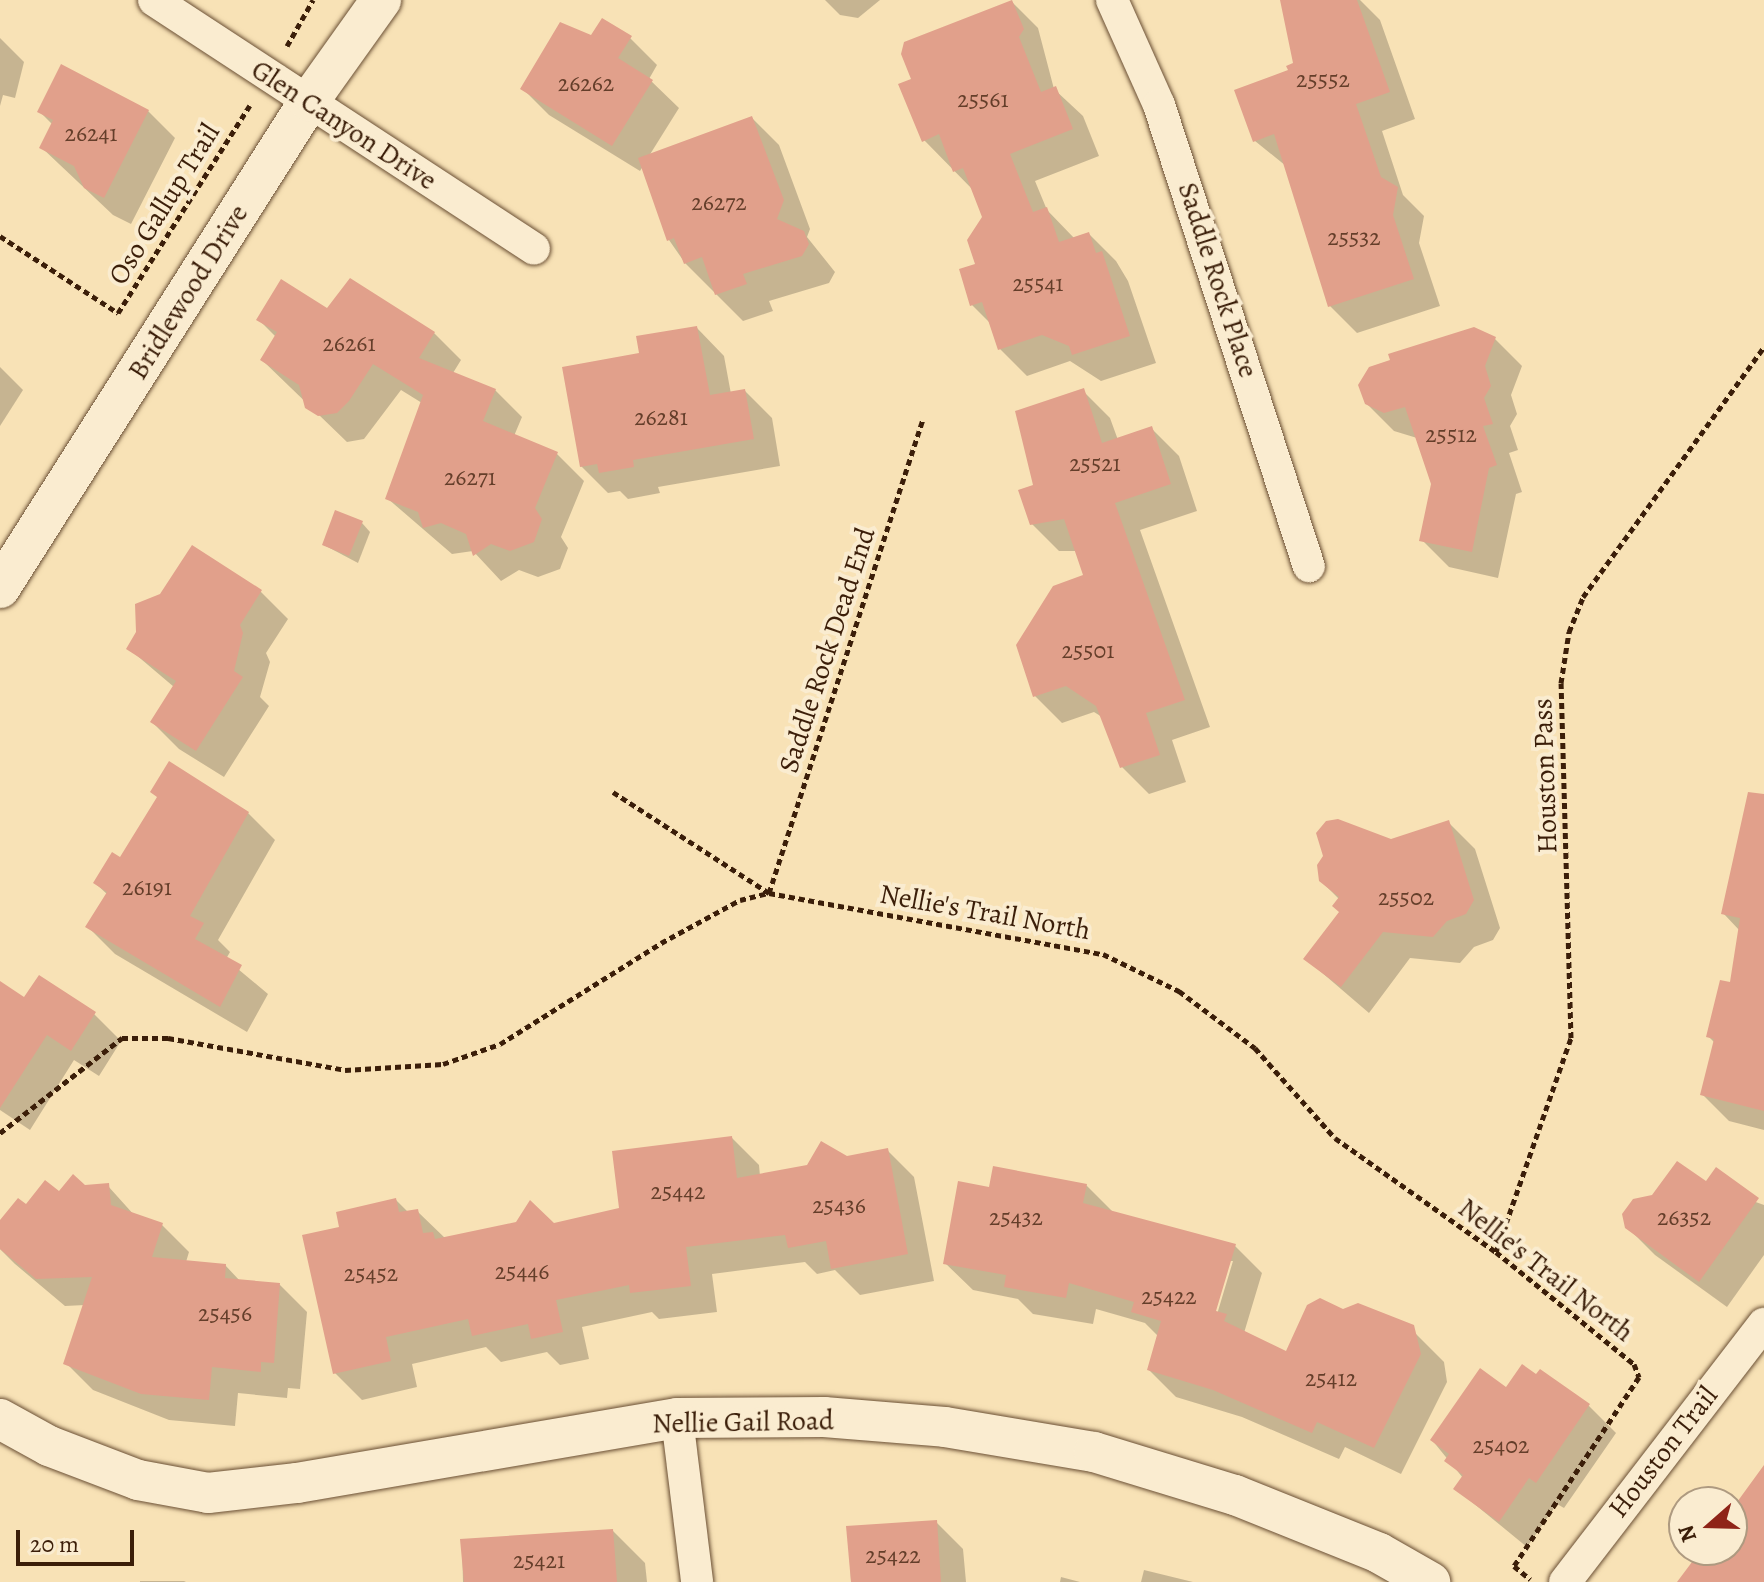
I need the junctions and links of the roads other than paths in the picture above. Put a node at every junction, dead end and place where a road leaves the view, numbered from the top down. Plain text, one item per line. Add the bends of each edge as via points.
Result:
1 (154, 0) edge
2 (381, 0) edge
3 (1112, 0) edge
4 (309, 101) junction
5 (534, 249) dead end
6 (1309, 566) dead end
7 (0, 588) edge
8 (1764, 1324) edge
9 (677, 1418) junction
10 (0, 1419) edge
11 (697, 1582) edge
12 (1430, 1582) edge
13 (1565, 1582) edge

1 - 4 street, Glen Canyon Drive
2 - 4 street, Bridlewood Drive
3 - 6 street, Saddle Rock Place via 1159,105
4 - 5 street, Glen Canyon Drive
4 - 7 street, Bridlewood Drive
8 - 13 street, Houston Trail
9 - 10 street, Nellie Gail Road via 297,1483 208,1493 138,1480 49,1446
9 - 11 street
9 - 12 street, Nellie Gail Road via 824,1417 945,1427 1094,1452 1235,1495 1379,1553

